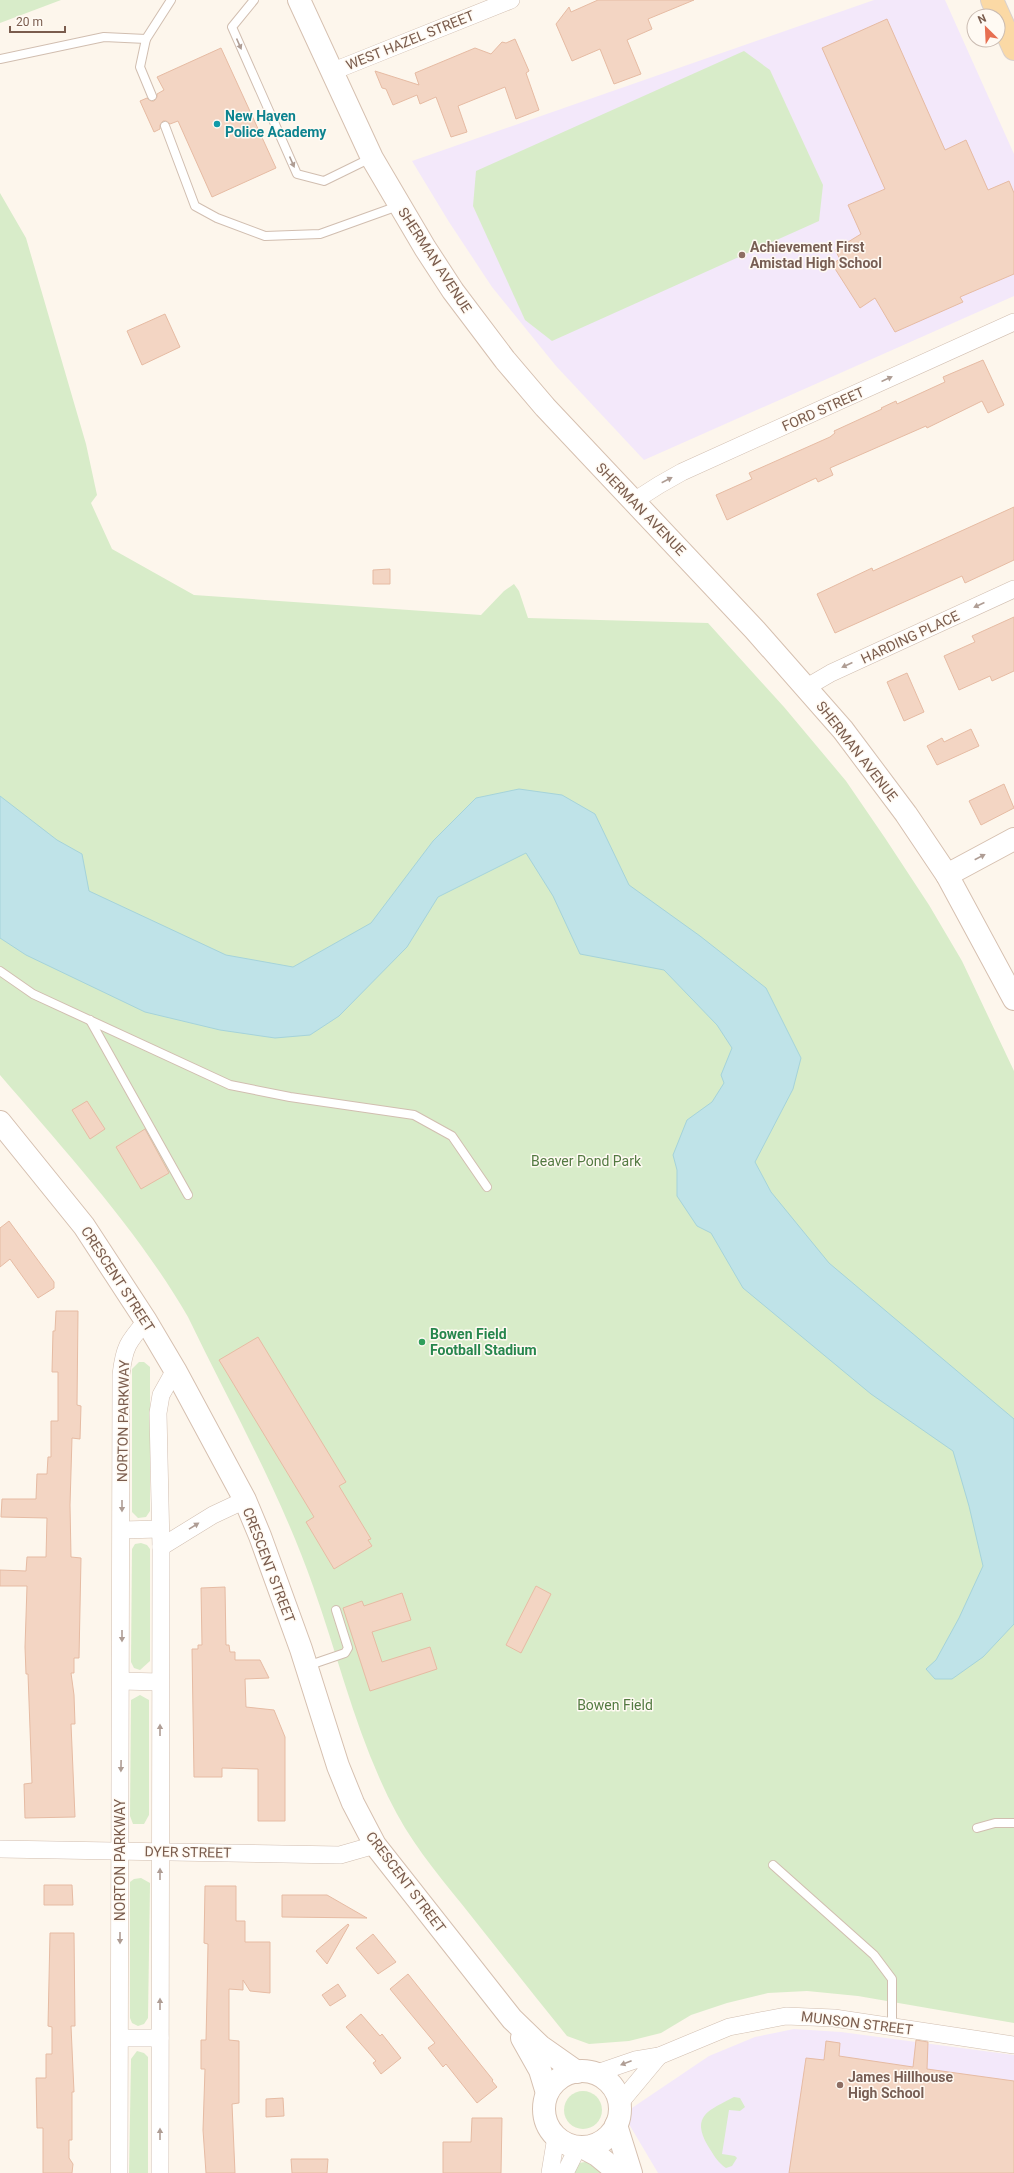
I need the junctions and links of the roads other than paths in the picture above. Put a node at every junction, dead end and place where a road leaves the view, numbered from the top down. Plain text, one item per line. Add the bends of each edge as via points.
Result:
1 (171, 0) edge
2 (254, 0) edge
3 (299, 0) edge
4 (510, 0) edge
5 (992, 0) edge
6 (146, 39) junction
7 (1014, 49) edge
8 (0, 59) edge
9 (331, 72) junction
10 (152, 96) dead end
11 (165, 126) dead end
12 (372, 158) junction
13 (399, 205) junction
14 (1014, 322) edge
15 (634, 501) junction
16 (1014, 589) edge
17 (807, 687) junction
18 (1014, 839) edge
19 (947, 875) junction
20 (0, 972) edge
21 (1014, 999) edge
22 (90, 1020) junction
23 (0, 1122) edge
24 (487, 1187) dead end
25 (188, 1194) dead end
26 (146, 1321) junction
27 (175, 1370) junction
28 (244, 1500) junction
29 (160, 1529) junction
30 (122, 1530) junction
31 (161, 1547) junction
32 (336, 1610) dead end
33 (307, 1666) junction
34 (122, 1681) junction
35 (160, 1682) junction
36 (1014, 1824) edge
37 (977, 1828) dead end
38 (375, 1845) junction
39 (0, 1849) edge
40 (120, 1851) junction
41 (160, 1852) junction
42 (773, 1865) dead end
43 (512, 2019) junction
44 (892, 2026) junction
45 (120, 2038) junction
46 (160, 2038) junction
47 (1014, 2045) edge
48 (659, 2056) junction
49 (586, 2073) junction
50 (547, 2093) junction
51 (619, 2104) junction
52 (616, 2125) junction
53 (556, 2137) junction
54 (580, 2147) junction
55 (119, 2173) edge
56 (160, 2173) edge
57 (550, 2173) edge
58 (565, 2173) edge
59 (619, 2173) edge
60 (631, 2173) edge

1 - 6 lane
2 -> 12 lane via 232,27 297,174 324,181
3 - 9 street, SHERMAN AVENUE
4 - 9 street, WEST HAZEL STREET
5 - 7 main road
6 - 8 lane via 104,37
6 - 10 lane via 140,67
9 - 12 street, SHERMAN AVENUE
11 - 13 lane via 195,206 217,218 265,236 320,234
12 - 13 street, SHERMAN AVENUE
13 - 15 street, SHERMAN AVENUE via 453,291 505,360 580,445
15 -> 14 street, FORD STREET via 682,472
15 - 17 street, SHERMAN AVENUE
16 -> 17 street, HARDING PLACE via 831,673
17 - 19 street, SHERMAN AVENUE via 874,770
19 -> 18 street
19 - 21 street, SHERMAN AVENUE
20 - 22 lane via 33,994
22 - 24 lane via 230,1085 290,1097 414,1115 452,1136
22 - 25 lane
23 - 26 street, CRESCENT STREET via 84,1226
26 - 27 street, CRESCENT STREET
26 -> 30 street, NORTON PARKWAY via 128,1342 123,1356
27 - 28 street, CRESCENT STREET
27 - 29 street via 161,1395 158,1413
31 -> 28 street via 213,1515
28 - 33 street, CRESCENT STREET via 263,1543
29 - 30 street
29 - 31 street
30 -> 34 street, NORTON PARKWAY
31 - 35 street
32 - 33 lane via 348,1648 345,1653
33 - 38 street, CRESCENT STREET via 338,1766 353,1803
34 - 35 street
34 -> 40 street, NORTON PARKWAY
41 -> 35 street
36 - 37 lane via 995,1823
38 - 41 street, DYER STREET via 340,1855
38 - 43 street, CRESCENT STREET
39 - 40 street, DYER STREET
40 - 41 street, DYER STREET
40 -> 45 street, NORTON PARKWAY
46 -> 41 street
42 - 44 lane via 874,1955 892,1979
43 - 49 street, CRESCENT STREET via 545,2049
43 - 50 street, CRESCENT STREET via 540,2070
44 - 47 street, MUNSON STREET
44 - 48 street, MUNSON STREET via 801,2015 768,2018 728,2027
45 - 46 street
45 - 55 street, NORTON PARKWAY
56 -> 46 street
48 -> 49 street, MUNSON STREET
48 - 51 street, MUNSON STREET
49 - 50 street via 562,2076
49 - 51 street via 608,2082 616,2092
50 - 53 street via 544,2112 550,2130
51 - 52 street
52 - 54 street via 611,2134 602,2141
52 - 60 street
53 - 54 street via 564,2143
53 - 57 street
54 - 58 street
54 - 59 street

